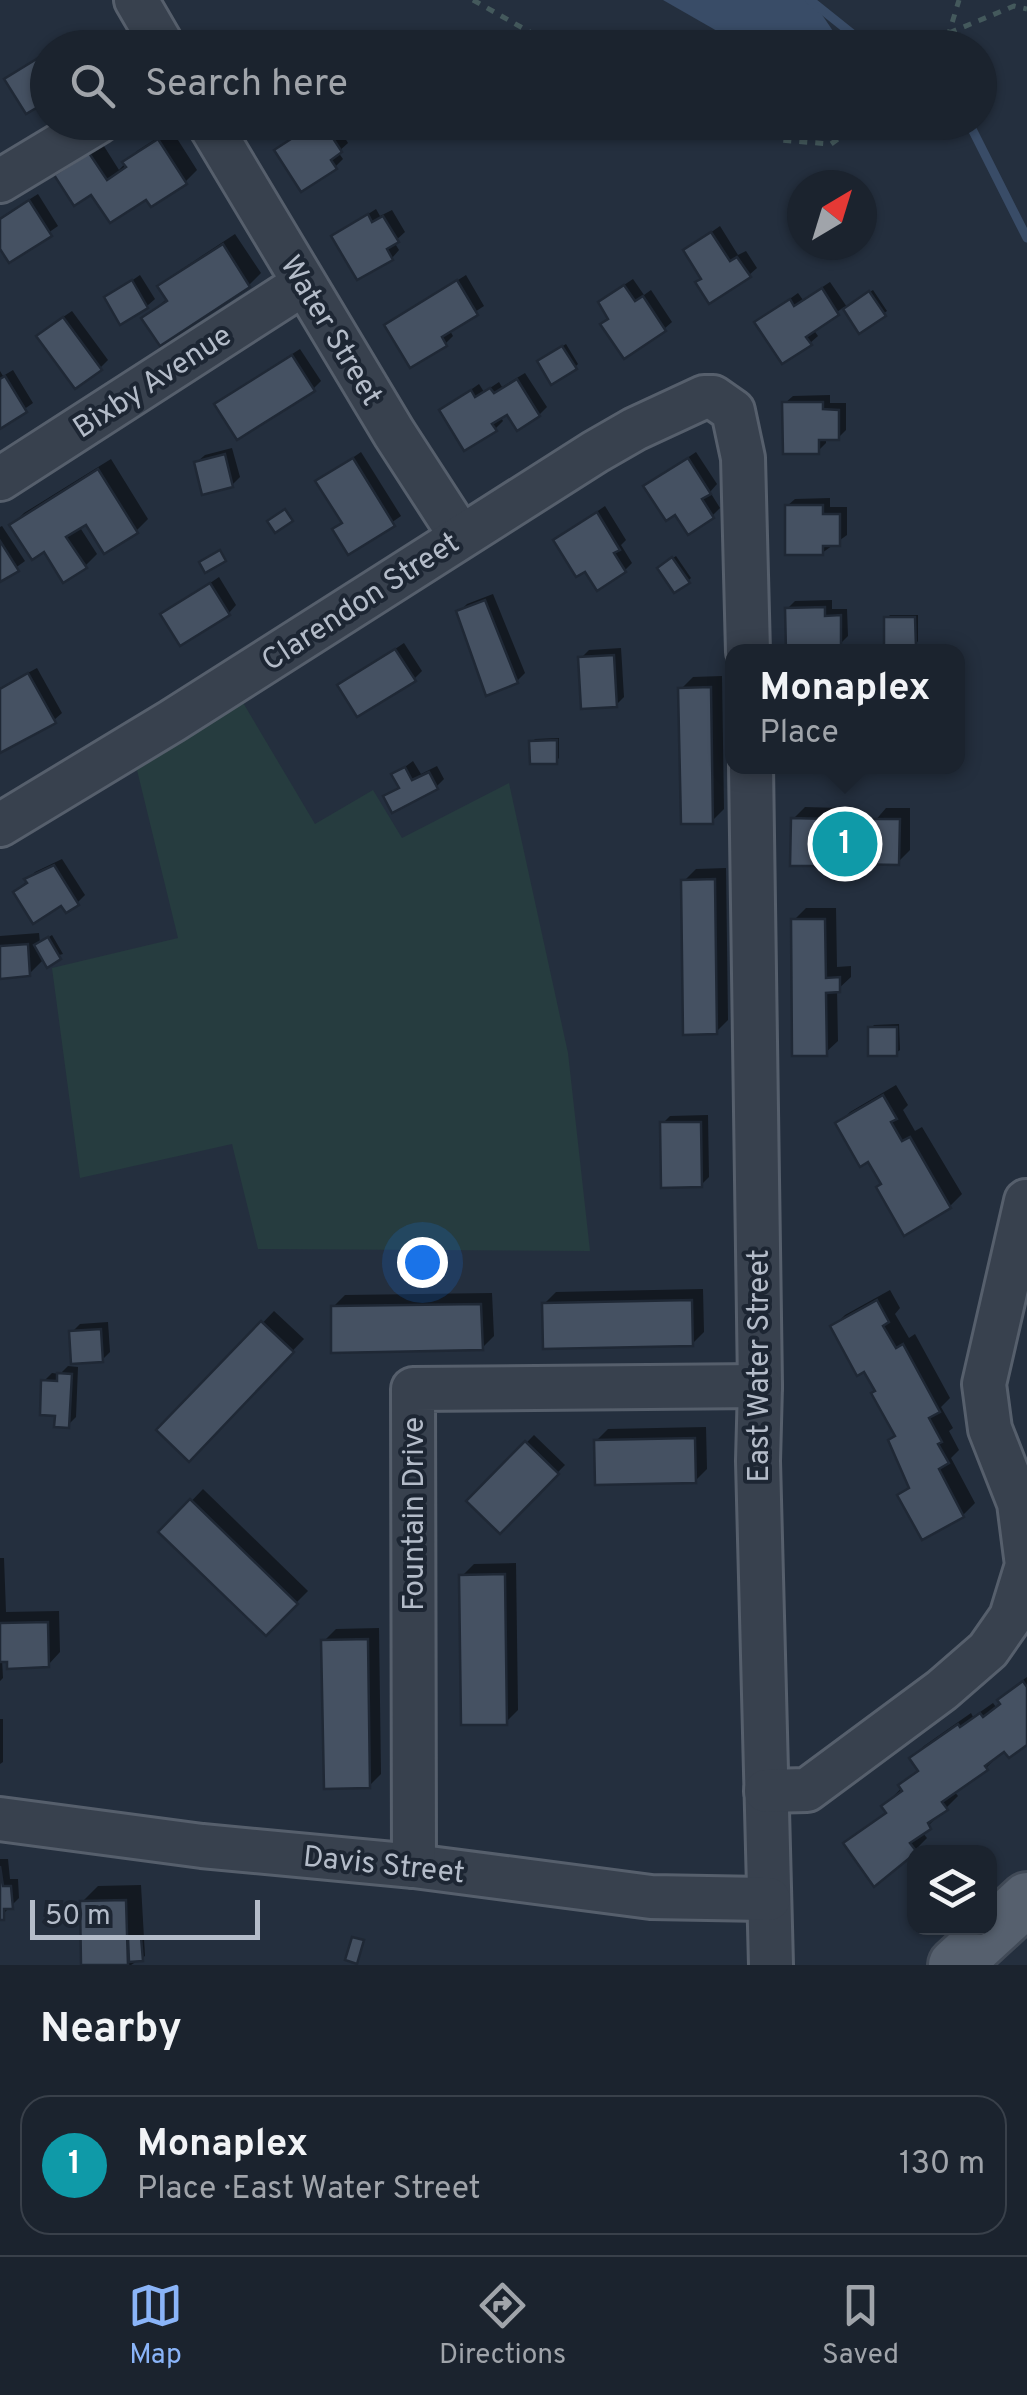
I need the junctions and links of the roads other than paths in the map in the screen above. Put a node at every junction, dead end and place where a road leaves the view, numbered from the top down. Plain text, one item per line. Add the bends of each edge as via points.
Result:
1 (136, 0) edge
2 (154, 30) edge
3 (68, 140) edge
4 (219, 140) edge
5 (0, 181) edge
6 (304, 284) junction
7 (0, 479) edge
8 (460, 535) junction
9 (748, 644) edge
10 (751, 774) edge
11 (0, 824) edge
12 (1026, 1200) edge
13 (760, 1386) junction
14 (766, 1791) junction
15 (0, 1819) edge
16 (414, 1866) junction
17 (769, 1899) junction
18 (1027, 1899) edge
19 (771, 1965) edge
20 (955, 1965) edge

1 - 2 street
3 - 5 street
4 - 6 street, Water Street
6 - 7 street, Bixby Avenue
6 - 8 street, Water Street
8 - 9 street, Clarendon Street via 635,428 714,397 733,411 742,458
8 - 11 street, Clarendon Street via 172,722
10 - 13 street, East Water Street
12 - 14 street via 984,1384 990,1429 1019,1504 1027,1565 1011,1617 988,1650 942,1690 807,1790
13 - 14 street, East Water Street
13 - 16 street, Fountain Drive via 413,1390
14 - 17 street, East Water Street
15 - 16 street, Davis Street
16 - 17 street, Davis Street via 651,1897
17 - 19 street, East Water Street
18 - 20 main road

